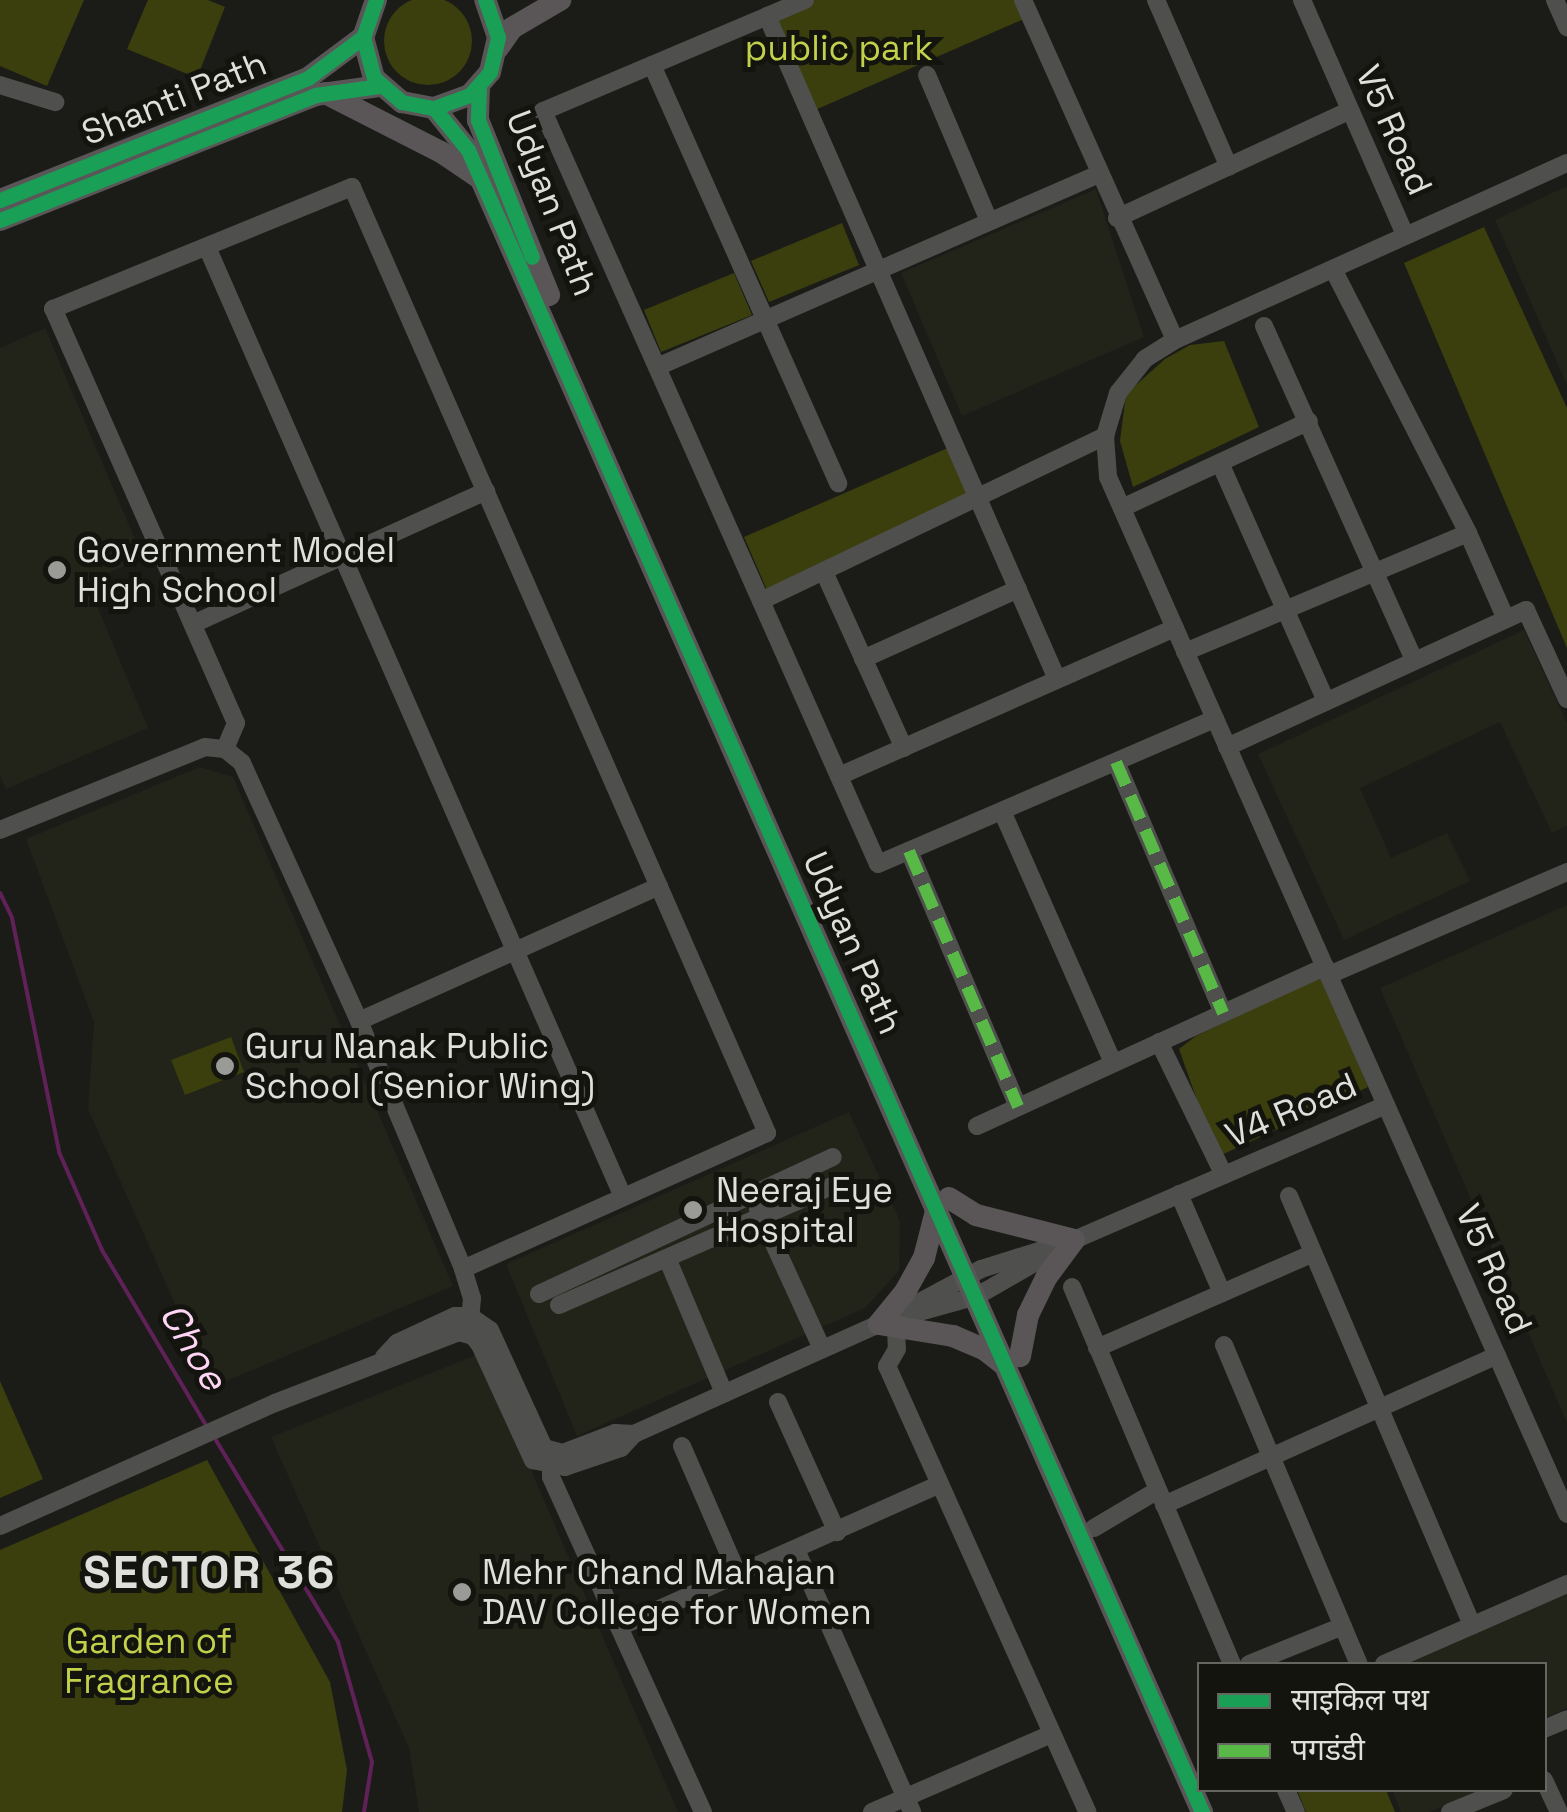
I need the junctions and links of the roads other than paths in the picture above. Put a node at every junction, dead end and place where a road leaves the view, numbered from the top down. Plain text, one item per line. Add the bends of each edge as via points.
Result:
1 (375, 0) edge
2 (485, 0) edge
3 (560, 0) edge
4 (804, 0) edge
5 (1023, 0) edge
6 (1156, 0) edge
7 (1302, 0) edge
8 (1555, 0) edge
9 (766, 16) junction
10 (1567, 27) edge
11 (362, 38) junction
12 (498, 48) junction
13 (652, 66) junction
14 (927, 75) dead end
15 (0, 84) edge
16 (380, 86) junction
17 (479, 87) junction
18 (325, 92) junction
19 (54, 102) dead end
20 (434, 108) junction
21 (1349, 111) junction
22 (1567, 163) edge
23 (1229, 166) junction
24 (1098, 174) junction
25 (481, 180) junction
26 (0, 200) edge
27 (1117, 218) junction
28 (988, 219) junction
29 (0, 220) edge
30 (1406, 235) junction
31 (207, 247) junction
32 (877, 268) junction
33 (1334, 271) junction
34 (765, 320) junction
35 (1264, 326) dead end
36 (1175, 340) junction
37 (657, 366) junction
38 (1309, 421) junction
39 (1105, 436) junction
40 (1220, 462) junction
41 (838, 483) dead end
42 (486, 492) junction
43 (976, 496) junction
44 (1122, 508) junction
45 (1468, 533) junction
46 (342, 556) junction
47 (1375, 572) junction
48 (825, 574) junction
49 (1018, 589) junction
50 (761, 600) junction
51 (1285, 610) junction
52 (1506, 619) junction
53 (193, 624) junction
54 (1175, 628) junction
55 (1185, 652) junction
56 (863, 659) junction
57 (1414, 660) junction
58 (1057, 679) junction
59 (1567, 699) edge
60 (1326, 701) junction
61 (1215, 720) junction
62 (1228, 747) junction
63 (904, 748) junction
64 (225, 750) junction
65 (1116, 762) junction
66 (839, 776) junction
67 (1002, 811) junction
68 (7, 827) edge
69 (909, 851) junction
70 (1567, 872) edge
71 (659, 886) junction
72 (514, 948) junction
73 (1327, 971) junction
74 (1223, 1014) junction
75 (359, 1021) junction
76 (1159, 1042) junction
77 (1113, 1063) junction
78 (1386, 1104) junction
79 (1018, 1106) junction
80 (977, 1126) dead end
81 (833, 1156) dead end
82 (1224, 1175) junction
83 (843, 1181) dead end
84 (1179, 1194) junction
85 (751, 1196) junction
86 (1288, 1196) dead end
87 (623, 1197) junction
88 (943, 1202) junction
89 (762, 1217) junction
90 (1074, 1240) junction
91 (1313, 1253) junction
92 (666, 1258) junction
93 (463, 1269) junction
94 (979, 1282) junction
95 (1072, 1287) dead end
96 (1222, 1293) junction
97 (539, 1294) dead end
98 (559, 1306) dead end
99 (887, 1324) junction
100 (471, 1325) junction
101 (1224, 1345) dead end
102 (1097, 1348) junction
103 (822, 1349) junction
104 (1497, 1355) junction
105 (1014, 1363) junction
106 (724, 1393) junction
107 (778, 1402) dead end
108 (1379, 1409) junction
109 (682, 1446) dead end
110 (1271, 1458) junction
111 (550, 1459) junction
112 (940, 1484) junction
113 (1161, 1498) junction
114 (1567, 1514) edge
115 (0, 1526) edge
116 (1094, 1528) junction
117 (837, 1532) junction
118 (796, 1550) junction
119 (738, 1576) junction
120 (1567, 1584) edge
121 (619, 1626) junction
122 (1343, 1626) junction
123 (1472, 1626) junction
124 (1231, 1662) edge
125 (1253, 1662) edge
126 (1358, 1662) edge
127 (1389, 1662) edge
128 (1052, 1734) junction
129 (1197, 1763) edge
130 (1547, 1786) edge
131 (1499, 1792) edge
132 (909, 1805) edge
133 (703, 1812) edge
134 (872, 1812) edge
135 (1086, 1812) edge
136 (1202, 1812) edge
137 (1450, 1812) edge
138 (1559, 1812) edge

1 - 11 main road
2 - 12 main road
3 - 12 main road via 512,28
4 - 9 street
5 - 24 street
6 - 23 street
7 - 21 street, V5 Road
8 - 10 street
9 - 13 street
9 - 32 street
11 - 16 main road
11 - 26 main road, Shanti Path via 308,78
12 - 17 main road
13 - 34 street
13 - 37 street via 543,111
14 - 28 street
15 - 19 street
16 - 18 main road, Shanti Path
16 - 20 main road via 402,102
17 - 20 main road
17 - 88 main road, Udyan Path via 478,120 538,272
18 - 25 main road
18 - 29 main road, Shanti Path
20 - 25 main road, Udyan Path via 468,150
21 - 23 street
21 - 30 street, V5 Road
22 - 30 street, V5 Road
23 - 27 street
24 - 27 street
24 - 28 street
25 - 88 main road, Udyan Path
27 - 36 street
28 - 32 street
30 - 33 street
31 - 42 street via 352,187
31 - 46 street
31 - 53 street via 53,309
32 - 34 street
32 - 43 street
33 - 36 street
33 - 45 street
34 - 37 street
34 - 41 street
35 - 38 street
36 - 39 street via 1145,359 1118,393
37 - 50 street
38 - 40 street
38 - 47 street
39 - 43 street
39 - 44 street, V4 Road via 1108,477
40 - 44 street
40 - 51 street
42 - 46 street
42 - 71 street
43 - 48 street
43 - 49 street
44 - 54 street, V4 Road
45 - 47 street
45 - 52 street
46 - 53 street
46 - 72 street
47 - 51 street
47 - 57 street
48 - 50 street
48 - 56 street
49 - 56 street
49 - 58 street
50 - 66 street
51 - 55 street
51 - 60 street
52 - 57 street
52 - 59 street via 1526,610
53 - 64 street via 236,723
54 - 55 street, V4 Road
54 - 58 street
55 - 61 street, V4 Road
56 - 63 street
57 - 60 street
58 - 63 street
60 - 62 street
61 - 62 street, V4 Road
61 - 65 street
62 - 73 street, V4 Road
63 - 66 street
64 - 68 street via 205,747 177,756
64 - 75 street via 242,764
65 - 67 street
65 - 74 street
66 - 69 street via 878,864
67 - 69 street
67 - 77 street
69 - 79 street
70 - 73 street
71 - 72 street
71 - 87 street via 768,1133
72 - 75 street
72 - 87 street
73 - 74 street
73 - 78 street, V4 Road
74 - 76 street
75 - 93 street
76 - 77 street
76 - 82 street
77 - 79 street
78 - 82 street, V4 Road
78 - 104 street, V5 Road
79 - 80 street
81 - 85 street
82 - 84 street, V4 Road
83 - 89 street
84 - 90 street, V4 Road
84 - 96 street
85 - 89 street
85 - 97 street
86 - 91 street
87 - 93 street
88 - 90 main road
88 - 94 main road, Udyan Path
88 - 99 main road via 924,1258
89 - 92 street
89 - 103 street
90 - 94 street, V4 Road
90 - 105 main road via 1046,1278
91 - 96 street
91 - 108 street
92 - 98 street
92 - 106 street
93 - 100 street
94 - 99 street, V4 Road
94 - 105 main road, Udyan Path
95 - 102 street
96 - 102 street
99 - 103 street, V4 Road
99 - 105 main road via 953,1336
99 - 112 street via 897,1349 888,1366
100 - 111 street via 526,1451 533,1460
100 - 115 street via 454,1316 398,1343 384,1358
101 - 110 street
102 - 113 street
103 - 106 street, V4 Road
104 - 108 street
104 - 114 street, V5 Road
105 - 116 main road, Udyan Path
105 - 136 main road, Udyan Path
106 - 111 street, V4 Road via 634,1434 615,1433
107 - 117 street
108 - 110 street
108 - 123 street
109 - 119 street
110 - 113 street
110 - 122 street
111 - 121 street
112 - 117 street
112 - 128 street
113 - 116 street
113 - 124 street
116 - 129 main road, Udyan Path
117 - 118 street
118 - 119 street
118 - 132 street
119 - 121 street
120 - 123 street
121 - 133 street
122 - 125 street
122 - 126 street
123 - 127 street
128 - 132 street
128 - 135 street
130 - 138 street
131 - 137 street
132 - 134 street

